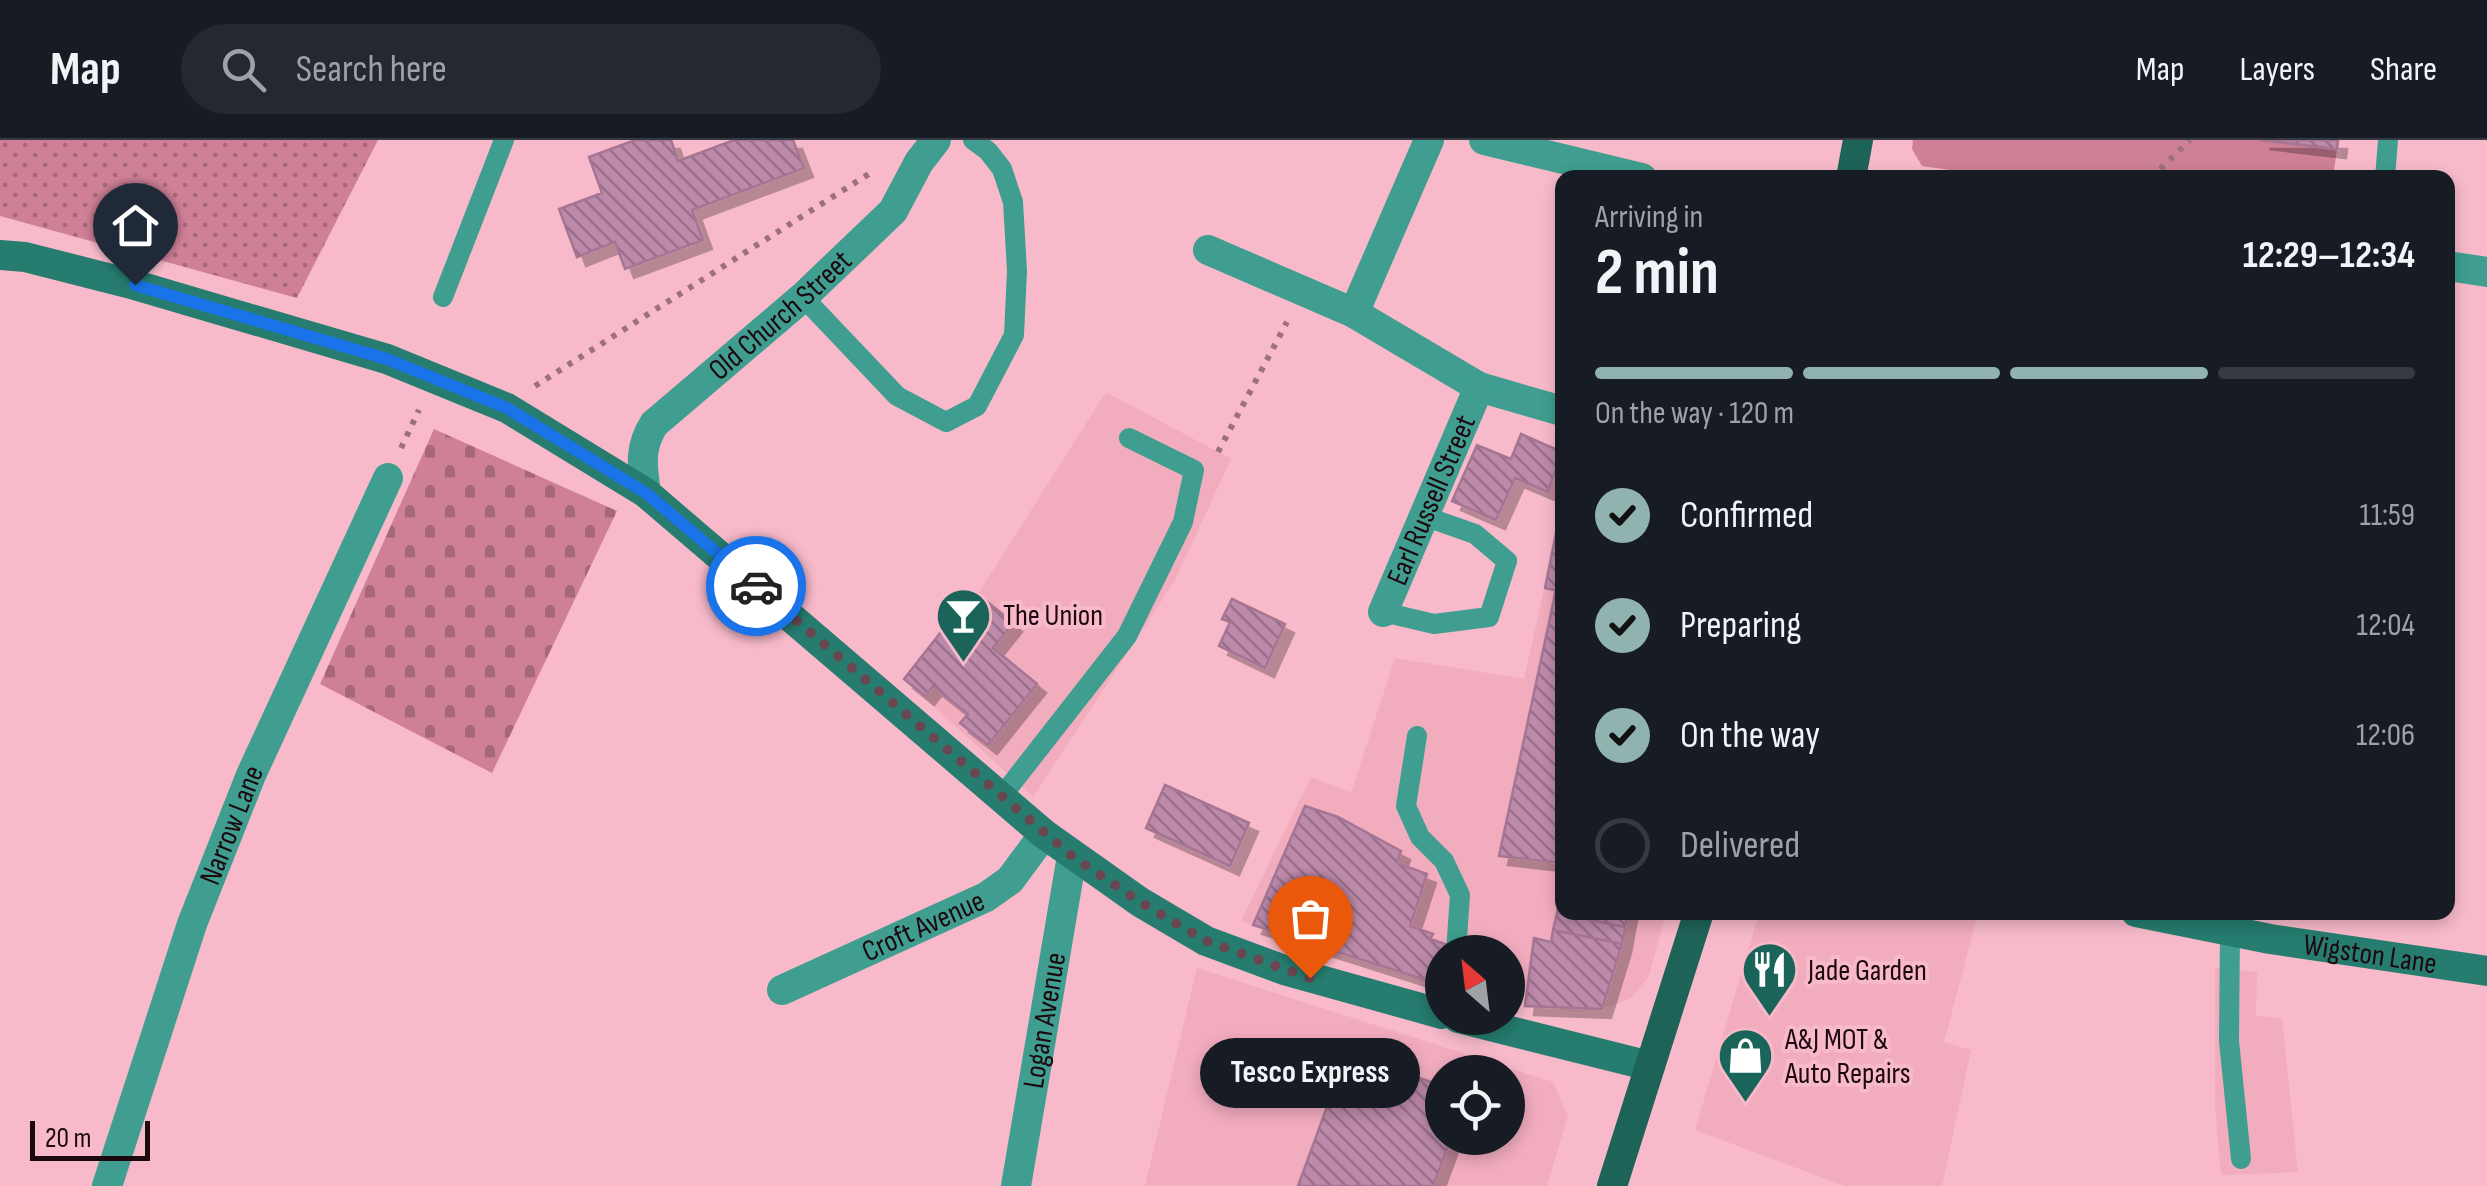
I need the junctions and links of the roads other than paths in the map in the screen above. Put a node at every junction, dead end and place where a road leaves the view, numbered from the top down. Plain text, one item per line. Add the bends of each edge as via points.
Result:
1 (504, 140) edge
2 (973, 140) edge
3 (1429, 140) edge
4 (1484, 140) edge
5 (1858, 140) edge
6 (2388, 140) edge
7 (928, 151) edge
8 (1609, 170) edge
9 (1853, 170) edge
10 (2385, 170) edge
11 (1208, 250) dead end
12 (0, 255) edge
13 (2455, 267) edge
14 (2487, 272) edge
15 (803, 296) junction
16 (443, 297) dead end
17 (1354, 312) junction
18 (1479, 387) junction
19 (1555, 409) edge
20 (1129, 438) dead end
21 (388, 478) road end
22 (646, 493) junction
23 (1424, 516) junction
24 (1383, 612) joint
25 (1417, 736) dead end
26 (1002, 796) junction
27 (1044, 834) junction
28 (1072, 856) junction
29 (1696, 920) edge
30 (2174, 920) edge
31 (2230, 932) junction
32 (1457, 935) edge
33 (2487, 972) edge
34 (782, 990) dead end
35 (1425, 1009) edge
36 (1525, 1035) edge
37 (1650, 1066) junction
38 (2241, 1160) dead end
39 (107, 1186) edge
40 (1016, 1186) edge
41 (1612, 1186) edge

1 - 16 lane
2 - 15 lane via 1002,170 1014,202 1017,271 1014,334 977,406 946,422 897,396
3 - 17 street
4 - 8 street
5 - 9 main road
6 - 10 lane
7 - 15 street, Old Church Street via 893,211
11 - 17 street, Earl Russell Street
12 - 22 street via 135,285 387,359 507,408
13 - 14 street
15 - 22 street, Old Church Street via 654,424 641,454
17 - 18 street, Earl Russell Street
18 - 19 street, Earl Russell Street
18 - 23 street, Earl Russell Street
20 - 26 lane via 1194,470 1183,522 1128,636
21 - 39 street, Narrow Lane via 251,775 192,924
22 - 26 street
23 - 24 street, Earl Russell Street
23 - 24 lane via 1476,534 1507,562 1489,617 1434,624
25 - 32 lane via 1406,806 1460,896
26 - 27 street
27 - 28 street
27 - 34 street, Croft Avenue via 1010,880 986,897
28 - 35 street via 1206,941
28 - 40 street, Logan Avenue
29 - 37 main road
30 - 31 street, Wigston Lane
31 - 33 street, Wigston Lane
31 - 38 lane via 2228,1041
36 - 37 street
37 - 41 main road

